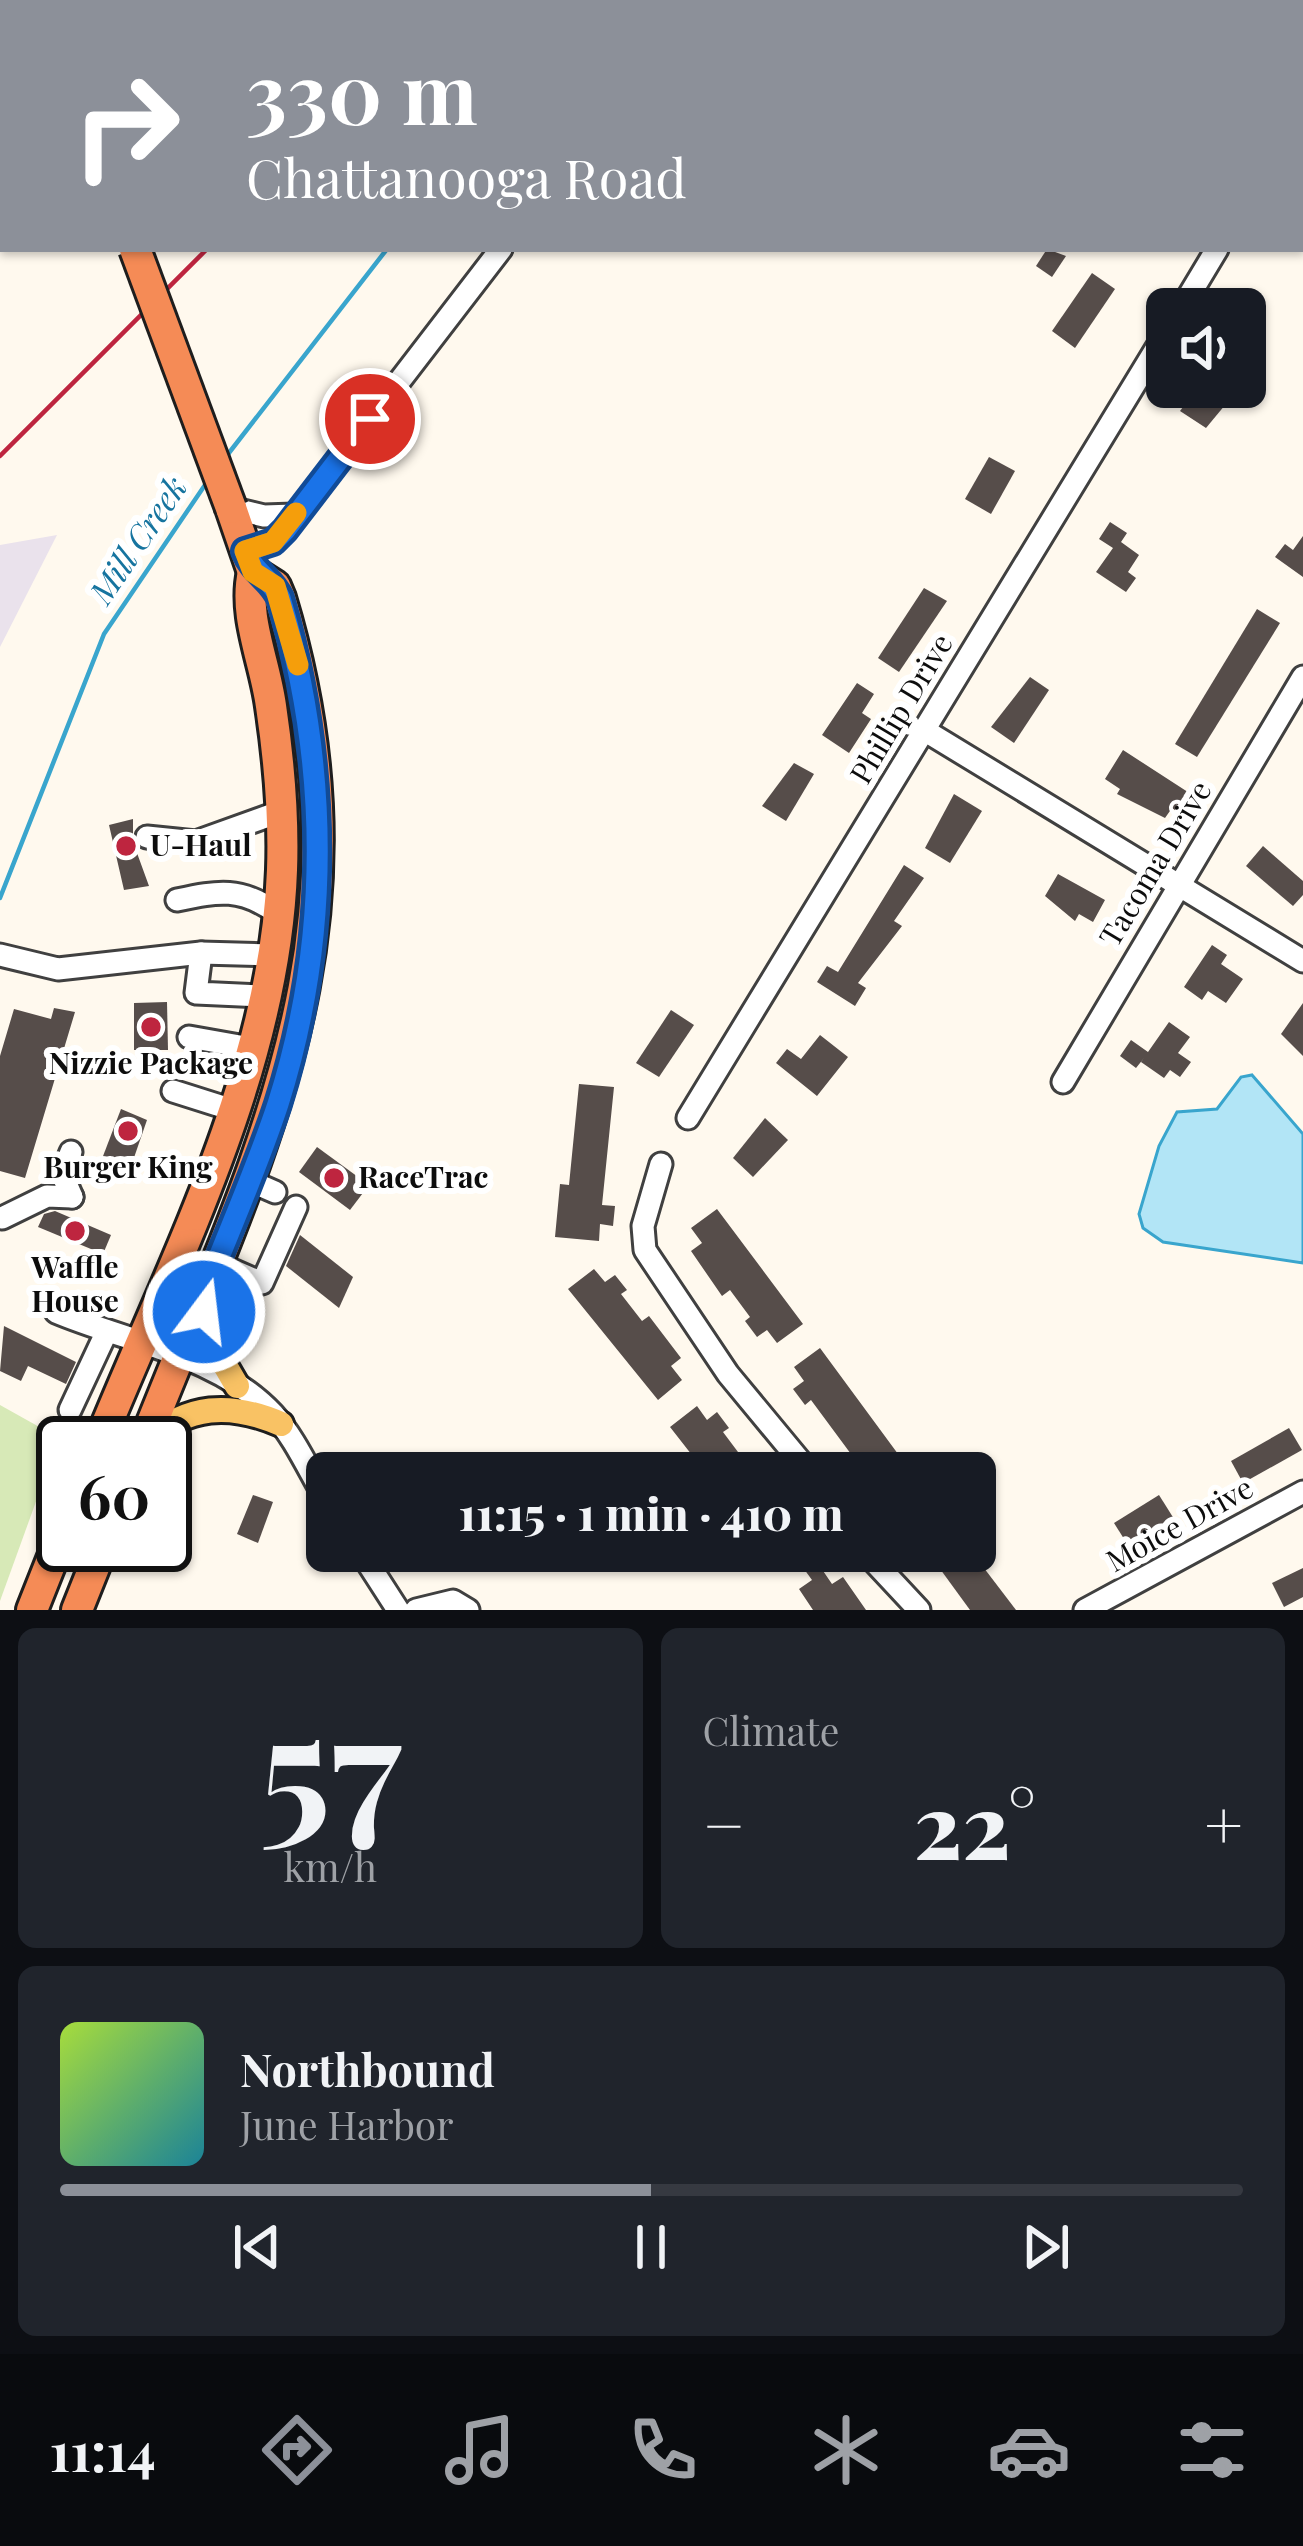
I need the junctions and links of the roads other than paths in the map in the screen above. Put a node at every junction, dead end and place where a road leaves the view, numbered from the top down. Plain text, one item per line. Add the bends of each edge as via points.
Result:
1 (136, 252) edge
2 (499, 252) edge
3 (1215, 252) edge
4 (1193, 288) edge
5 (1146, 366) edge
6 (231, 508) junction
7 (294, 515) junction
8 (249, 562) junction
9 (1303, 677) edge
10 (924, 730) junction
11 (282, 812) junction
12 (147, 837) dead end
13 (1178, 884) junction
14 (177, 900) dead end
15 (278, 913) junction
16 (201, 953) junction
17 (0, 956) edge
18 (271, 956) junction
19 (1303, 961) edge
20 (263, 996) junction
21 (188, 1037) dead end
22 (251, 1048) junction
23 (1063, 1082) dead end
24 (172, 1090) dead end
25 (232, 1110) junction
26 (688, 1118) dead end
27 (71, 1152) dead end
28 (661, 1164) dead end
29 (62, 1174) junction
30 (47, 1196) junction
31 (296, 1207) dead end
32 (2, 1219) edge
33 (216, 1263) junction
34 (202, 1300) junction
35 (56, 1312) dead end
36 (107, 1330) junction
37 (141, 1342) junction
38 (179, 1356) junction
39 (236, 1386) junction
40 (70, 1411) dead end
41 (110, 1416) edge
42 (155, 1416) edge
43 (188, 1416) edge
44 (281, 1424) junction
45 (793, 1452) edge
46 (306, 1466) edge
47 (1303, 1492) edge
48 (47, 1572) edge
49 (93, 1572) edge
50 (373, 1572) edge
51 (884, 1572) edge
52 (32, 1610) edge
53 (77, 1610) edge
54 (398, 1610) edge
55 (416, 1610) edge
56 (468, 1610) edge
57 (920, 1610) edge
58 (1085, 1610) edge

1 - 6 highway, bridge
2 - 7 street
3 - 4 street
5 - 10 street, Phillip Drive
6 - 7 street
6 - 8 highway
7 - 8 street
8 - 11 highway via 247,600 271,701
8 - 33 highway via 275,586 302,680 319,848 299,1023 262,1186
9 - 13 street, Tacoma Drive
10 - 13 street
10 - 26 street, Phillip Drive
11 - 12 street via 196,842
11 - 15 highway
13 - 19 street
13 - 23 street, Tacoma Drive
14 - 15 street via 229,889
15 - 18 highway
16 - 17 street via 58,969
16 - 18 street
16 - 20 street via 196,993
18 - 20 highway
20 - 22 highway
21 - 22 street
22 - 25 highway
24 - 25 street
25 - 37 highway
27 - 29 street
28 - 45 street via 641,1238 720,1362
29 - 30 street
29 - 30 street via 72,1197
30 - 32 street
31 - 33 street via 262,1283
33 - 34 highway
34 - 38 highway
34 - 39 main road
35 - 36 street
36 - 37 street
36 - 40 street
37 - 38 street
37 - 41 highway
38 - 39 street
38 - 42 highway
39 - 44 street
43 - 44 main road via 232,1408
44 - 46 street
47 - 58 street, Moice Drive
48 - 52 highway
49 - 53 highway
50 - 54 street
51 - 57 street
55 - 56 street via 453,1601

